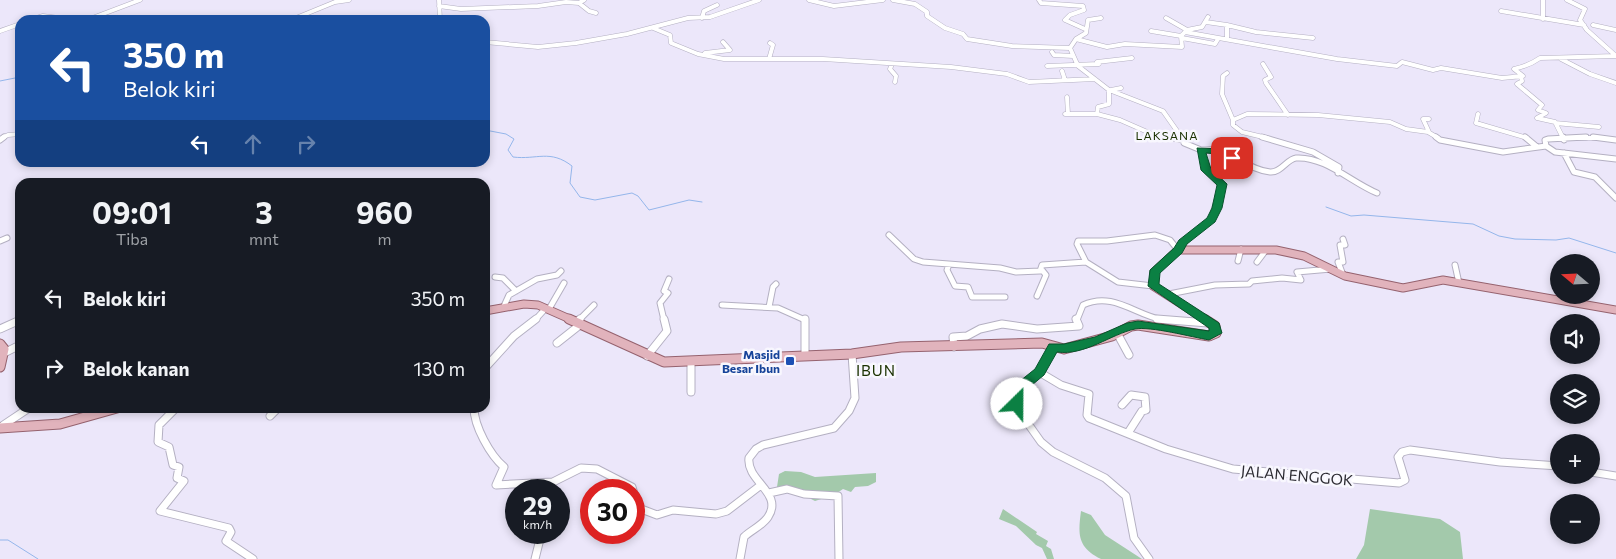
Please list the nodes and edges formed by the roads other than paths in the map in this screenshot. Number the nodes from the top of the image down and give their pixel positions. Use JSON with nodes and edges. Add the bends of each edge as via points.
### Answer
{"nodes":[{"id":1,"x":140,"y":0,"type":"edge"},
{"id":2,"x":348,"y":0,"type":"edge"},
{"id":3,"x":439,"y":0,"type":"edge"},
{"id":4,"x":584,"y":0,"type":"edge"},
{"id":5,"x":759,"y":0,"type":"edge"},
{"id":6,"x":809,"y":0,"type":"edge"},
{"id":7,"x":882,"y":0,"type":"edge"},
{"id":8,"x":893,"y":0,"type":"edge"},
{"id":9,"x":1039,"y":0,"type":"edge"},
{"id":10,"x":1543,"y":0,"type":"edge"},
{"id":11,"x":1567,"y":0,"type":"edge"},
{"id":12,"x":908,"y":1,"type":"edge"},
{"id":13,"x":579,"y":3,"type":"junction"},
{"id":14,"x":717,"y":5,"type":"dead end"},
{"id":15,"x":334,"y":6,"type":"dead end"},
{"id":16,"x":439,"y":6,"type":"junction"},
{"id":17,"x":1501,"y":12,"type":"dead end"},
{"id":18,"x":596,"y":13,"type":"dead end"},
{"id":19,"x":100,"y":15,"type":"edge"},
{"id":20,"x":303,"y":15,"type":"edge"},
{"id":21,"x":440,"y":15,"type":"edge"},
{"id":22,"x":1208,"y":17,"type":"dead end"},
{"id":23,"x":702,"y":18,"type":"junction"},
{"id":24,"x":1101,"y":18,"type":"dead end"},
{"id":25,"x":1166,"y":18,"type":"dead end"},
{"id":26,"x":1543,"y":19,"type":"junction"},
{"id":27,"x":1597,"y":21,"type":"dead end"},
{"id":28,"x":1206,"y":22,"type":"junction"},
{"id":29,"x":1227,"y":25,"type":"junction"},
{"id":30,"x":1584,"y":25,"type":"junction"},
{"id":31,"x":1592,"y":25,"type":"junction"},
{"id":32,"x":15,"y":26,"type":"edge"},
{"id":33,"x":653,"y":28,"type":"junction"},
{"id":34,"x":1085,"y":29,"type":"junction"},
{"id":35,"x":1616,"y":30,"type":"edge"},
{"id":36,"x":0,"y":31,"type":"edge"},
{"id":37,"x":1151,"y":31,"type":"dead end"},
{"id":38,"x":1186,"y":31,"type":"junction"},
{"id":39,"x":1182,"y":37,"type":"junction"},
{"id":40,"x":1227,"y":38,"type":"junction"},
{"id":41,"x":1313,"y":38,"type":"dead end"},
{"id":42,"x":1076,"y":39,"type":"junction"},
{"id":43,"x":1218,"y":40,"type":"junction"},
{"id":44,"x":490,"y":42,"type":"edge"},
{"id":45,"x":723,"y":42,"type":"dead end"},
{"id":46,"x":770,"y":43,"type":"dead end"},
{"id":47,"x":1070,"y":48,"type":"junction"},
{"id":48,"x":1052,"y":52,"type":"dead end"},
{"id":49,"x":698,"y":54,"type":"junction"},
{"id":50,"x":1073,"y":56,"type":"junction"},
{"id":51,"x":1554,"y":57,"type":"junction"},
{"id":52,"x":1132,"y":58,"type":"dead end"},
{"id":53,"x":769,"y":59,"type":"junction"},
{"id":54,"x":892,"y":64,"type":"junction"},
{"id":55,"x":1263,"y":64,"type":"dead end"},
{"id":56,"x":1077,"y":65,"type":"junction"},
{"id":57,"x":1048,"y":66,"type":"dead end"},
{"id":58,"x":1062,"y":71,"type":"dead end"},
{"id":59,"x":1227,"y":74,"type":"dead end"},
{"id":60,"x":1521,"y":77,"type":"junction"},
{"id":61,"x":1094,"y":79,"type":"junction"},
{"id":62,"x":1065,"y":80,"type":"junction"},
{"id":63,"x":895,"y":82,"type":"dead end"},
{"id":64,"x":1616,"y":83,"type":"edge"},
{"id":65,"x":1121,"y":88,"type":"dead end"},
{"id":66,"x":1110,"y":90,"type":"junction"},
{"id":67,"x":1067,"y":97,"type":"dead end"},
{"id":68,"x":1097,"y":114,"type":"junction"},
{"id":69,"x":1478,"y":114,"type":"dead end"},
{"id":70,"x":1288,"y":115,"type":"junction"},
{"id":71,"x":1429,"y":119,"type":"dead end"},
{"id":72,"x":1233,"y":120,"type":"junction"},
{"id":73,"x":1555,"y":123,"type":"junction"},
{"id":74,"x":1598,"y":127,"type":"dead end"},
{"id":75,"x":1429,"y":132,"type":"junction"},
{"id":76,"x":15,"y":134,"type":"edge"},
{"id":77,"x":0,"y":140,"type":"edge"},
{"id":78,"x":1183,"y":140,"type":"junction"},
{"id":79,"x":1564,"y":140,"type":"junction"},
{"id":80,"x":1616,"y":140,"type":"edge"},
{"id":81,"x":1546,"y":146,"type":"junction"},
{"id":82,"x":1537,"y":147,"type":"junction"},
{"id":83,"x":1201,"y":150,"type":"junction"},
{"id":84,"x":1564,"y":153,"type":"junction"},
{"id":85,"x":1616,"y":159,"type":"edge"},
{"id":86,"x":1338,"y":173,"type":"junction"},
{"id":87,"x":1377,"y":193,"type":"dead end"},
{"id":88,"x":1616,"y":198,"type":"edge"},
{"id":89,"x":889,"y":235,"type":"dead end"},
{"id":90,"x":6,"y":238,"type":"dead end"},
{"id":91,"x":1343,"y":239,"type":"dead end"},
{"id":92,"x":0,"y":242,"type":"edge"},
{"id":93,"x":1241,"y":249,"type":"junction"},
{"id":94,"x":1178,"y":250,"type":"junction"},
{"id":95,"x":1266,"y":250,"type":"junction"},
{"id":96,"x":1238,"y":261,"type":"dead end"},
{"id":97,"x":1086,"y":262,"type":"junction"},
{"id":98,"x":1258,"y":262,"type":"dead end"},
{"id":99,"x":949,"y":264,"type":"junction"},
{"id":100,"x":1455,"y":265,"type":"dead end"},
{"id":101,"x":1331,"y":269,"type":"junction"},
{"id":102,"x":1042,"y":270,"type":"junction"},
{"id":103,"x":561,"y":271,"type":"dead end"},
{"id":104,"x":1343,"y":275,"type":"junction"},
{"id":105,"x":495,"y":277,"type":"dead end"},
{"id":106,"x":669,"y":279,"type":"dead end"},
{"id":107,"x":564,"y":283,"type":"dead end"},
{"id":108,"x":1459,"y":283,"type":"junction"},
{"id":109,"x":776,"y":284,"type":"dead end"},
{"id":110,"x":1154,"y":286,"type":"junction"},
{"id":111,"x":516,"y":291,"type":"junction"},
{"id":112,"x":1169,"y":294,"type":"junction"},
{"id":113,"x":1037,"y":296,"type":"dead end"},
{"id":114,"x":1006,"y":297,"type":"dead end"},
{"id":115,"x":594,"y":305,"type":"dead end"},
{"id":116,"x":722,"y":305,"type":"dead end"},
{"id":117,"x":504,"y":306,"type":"junction"},
{"id":118,"x":769,"y":307,"type":"junction"},
{"id":119,"x":548,"y":309,"type":"junction"},
{"id":120,"x":490,"y":310,"type":"edge"},
{"id":121,"x":1616,"y":310,"type":"edge"},
{"id":122,"x":15,"y":322,"type":"edge"},
{"id":123,"x":579,"y":323,"type":"junction"},
{"id":124,"x":1210,"y":323,"type":"junction"},
{"id":125,"x":0,"y":329,"type":"edge"},
{"id":126,"x":1117,"y":334,"type":"junction"},
{"id":127,"x":557,"y":343,"type":"dead end"},
{"id":128,"x":0,"y":344,"type":"edge"},
{"id":129,"x":954,"y":347,"type":"junction"},
{"id":130,"x":1054,"y":347,"type":"junction"},
{"id":131,"x":15,"y":348,"type":"edge"},
{"id":132,"x":4,"y":353,"type":"junction"},
{"id":133,"x":852,"y":354,"type":"junction"},
{"id":134,"x":1129,"y":355,"type":"dead end"},
{"id":135,"x":647,"y":356,"type":"junction"},
{"id":136,"x":805,"y":356,"type":"junction"},
{"id":137,"x":490,"y":362,"type":"edge"},
{"id":138,"x":691,"y":362,"type":"junction"},
{"id":139,"x":0,"y":368,"type":"edge"},
{"id":140,"x":1039,"y":372,"type":"junction"},
{"id":141,"x":691,"y":392,"type":"dead end"},
{"id":142,"x":1122,"y":405,"type":"dead end"},
{"id":143,"x":21,"y":413,"type":"edge"},
{"id":144,"x":101,"y":413,"type":"edge"},
{"id":145,"x":171,"y":413,"type":"edge"},
{"id":146,"x":273,"y":413,"type":"edge"},
{"id":147,"x":474,"y":413,"type":"edge"},
{"id":148,"x":270,"y":416,"type":"dead end"},
{"id":149,"x":0,"y":428,"type":"edge"},
{"id":150,"x":1128,"y":433,"type":"junction"},
{"id":151,"x":1550,"y":465,"type":"edge"},
{"id":152,"x":1600,"y":473,"type":"edge"},
{"id":153,"x":1616,"y":476,"type":"edge"},
{"id":154,"x":761,"y":485,"type":"junction"},
{"id":155,"x":769,"y":493,"type":"junction"},
{"id":156,"x":539,"y":544,"type":"edge"},
{"id":157,"x":253,"y":559,"type":"edge"},
{"id":158,"x":535,"y":559,"type":"edge"},
{"id":159,"x":740,"y":559,"type":"edge"},
{"id":160,"x":839,"y":559,"type":"edge"},
{"id":161,"x":1149,"y":559,"type":"edge"}],
"edges":[{"from":1,"to":19,"type":"street"},
{"from":2,"to":15,"type":"street"},
{"from":2,"to":20,"type":"street"},
{"from":3,"to":16,"type":"street"},
{"from":4,"to":13,"type":"street"},
{"from":5,"to":23,"type":"street"},
{"from":6,"to":7,"type":"street","via":[[835,6]]},
{"from":8,"to":12,"type":"street"},
{"from":9,"to":34,"type":"street","via":[[1040,3],[1084,8],[1064,20]]},
{"from":10,"to":26,"type":"street"},
{"from":11,"to":30,"type":"street","via":[[1585,9],[1580,19]]},
{"from":12,"to":47,"type":"street","via":[[922,7],[926,15],[945,28],[963,34],[967,39],[1012,46]]},
{"from":13,"to":16,"type":"street","via":[[461,9]]},
{"from":13,"to":18,"type":"street"},
{"from":14,"to":23,"type":"street","via":[[704,11]]},
{"from":16,"to":21,"type":"street"},
{"from":17,"to":26,"type":"street"},
{"from":22,"to":28,"type":"street"},
{"from":23,"to":33,"type":"street","via":[[688,18]]},
{"from":24,"to":34,"type":"street","via":[[1088,20]]},
{"from":25,"to":38,"type":"street"},
{"from":26,"to":30,"type":"street"},
{"from":27,"to":31,"type":"street"},
{"from":28,"to":29,"type":"street"},
{"from":28,"to":38,"type":"street","via":[[1202,27]]},
{"from":29,"to":40,"type":"street"},
{"from":29,"to":41,"type":"street","via":[[1256,32]]},
{"from":30,"to":31,"type":"street"},
{"from":30,"to":51,"type":"street","via":[[1616,56]]},
{"from":31,"to":35,"type":"street"},
{"from":32,"to":36,"type":"street"},
{"from":33,"to":44,"type":"street","via":[[555,46]]},
{"from":33,"to":49,"type":"street","via":[[670,35],[670,41],[677,47]]},
{"from":34,"to":42,"type":"street","via":[[1086,33]]},
{"from":37,"to":39,"type":"street"},
{"from":38,"to":39,"type":"street"},
{"from":38,"to":43,"type":"street"},
{"from":39,"to":42,"type":"street","via":[[1182,48],[1125,44],[1110,47]]},
{"from":39,"to":43,"type":"street","via":[[1214,44]]},
{"from":40,"to":43,"type":"street"},
{"from":40,"to":60,"type":"street","via":[[1337,59],[1399,66],[1402,62],[1433,70],[1441,68],[1492,77]]},
{"from":42,"to":47,"type":"street"},
{"from":45,"to":49,"type":"street","via":[[730,50]]},
{"from":46,"to":53,"type":"street","via":[[773,45]]},
{"from":47,"to":50,"type":"street"},
{"from":48,"to":50,"type":"street","via":[[1054,55]]},
{"from":49,"to":53,"type":"street","via":[[724,59]]},
{"from":50,"to":56,"type":"street"},
{"from":51,"to":60,"type":"street","via":[[1540,58],[1514,68]]},
{"from":51,"to":64,"type":"street"},
{"from":52,"to":56,"type":"street"},
{"from":53,"to":54,"type":"street"},
{"from":54,"to":62,"type":"street","via":[[983,70],[1028,82]]},
{"from":54,"to":63,"type":"street","via":[[890,69],[896,76]]},
{"from":55,"to":70,"type":"street","via":[[1271,77],[1265,80],[1266,83]]},
{"from":56,"to":57,"type":"street"},
{"from":56,"to":61,"type":"street"},
{"from":58,"to":62,"type":"street"},
{"from":59,"to":72,"type":"street","via":[[1223,76],[1220,91]]},
{"from":60,"to":73,"type":"street","via":[[1522,81],[1517,84],[1534,96],[1542,105],[1538,110],[1546,113],[1537,118]]},
{"from":61,"to":62,"type":"street"},
{"from":61,"to":66,"type":"street"},
{"from":65,"to":66,"type":"street"},
{"from":66,"to":68,"type":"street","via":[[1108,104],[1098,107]]},
{"from":66,"to":78,"type":"street","via":[[1162,110]]},
{"from":67,"to":68,"type":"street","via":[[1067,114]]},
{"from":68,"to":78,"type":"street","via":[[1150,133]]},
{"from":69,"to":82,"type":"street","via":[[1476,123],[1525,137]]},
{"from":70,"to":72,"type":"street","via":[[1247,114]]},
{"from":70,"to":75,"type":"street","via":[[1385,121],[1406,129]]},
{"from":71,"to":75,"type":"street","via":[[1423,119]]},
{"from":72,"to":86,"type":"street","via":[[1233,125],[1242,132],[1296,147],[1333,162],[1339,167]]},
{"from":73,"to":74,"type":"street"},
{"from":73,"to":79,"type":"street"},
{"from":75,"to":82,"type":"street","via":[[1440,140],[1503,152]]},
{"from":76,"to":77,"type":"street"},
{"from":78,"to":83,"type":"street","via":[[1186,145]]},
{"from":79,"to":80,"type":"street","via":[[1582,137]]},
{"from":79,"to":81,"type":"street","via":[[1546,139]]},
{"from":81,"to":82,"type":"street"},
{"from":81,"to":84,"type":"street"},
{"from":83,"to":86,"type":"street","via":[[1220,151],[1239,162],[1270,172],[1298,158],[1317,162]]},
{"from":83,"to":94,"type":"street","via":[[1206,170],[1222,184],[1220,196],[1211,220],[1183,242]]},
{"from":84,"to":85,"type":"street"},
{"from":84,"to":88,"type":"street","via":[[1574,172],[1595,177]]},
{"from":86,"to":87,"type":"street"},
{"from":89,"to":99,"type":"street","via":[[914,259]]},
{"from":90,"to":92,"type":"street"},
{"from":91,"to":104,"type":"street","via":[[1345,245],[1340,244],[1339,252],[1343,262],[1338,262]]},
{"from":93,"to":94,"type":"main road"},
{"from":93,"to":95,"type":"main road"},
{"from":93,"to":96,"type":"street"},
{"from":94,"to":97,"type":"street","via":[[1170,240],[1155,234],[1107,241],[1078,241]]},
{"from":94,"to":110,"type":"main road","via":[[1154,272]]},
{"from":95,"to":98,"type":"street"},
{"from":95,"to":101,"type":"main road","via":[[1304,256]]},
{"from":97,"to":102,"type":"street","via":[[1048,263],[1042,265]]},
{"from":97,"to":110,"type":"street","via":[[1118,282]]},
{"from":99,"to":102,"type":"street","via":[[1016,272]]},
{"from":99,"to":114,"type":"street","via":[[947,270],[955,286],[968,287],[972,297]]},
{"from":100,"to":108,"type":"street"},
{"from":101,"to":104,"type":"main road"},
{"from":101,"to":112,"type":"street","via":[[1297,272],[1300,280],[1282,278],[1252,281],[1250,284],[1219,284]]},
{"from":102,"to":113,"type":"street","via":[[1046,274]]},
{"from":103,"to":111,"type":"street","via":[[557,275],[542,276]]},
{"from":104,"to":108,"type":"main road","via":[[1403,288],[1438,280]]},
{"from":105,"to":111,"type":"street","via":[[503,278]]},
{"from":106,"to":135,"type":"street","via":[[664,290],[668,293],[660,303],[667,332]]},
{"from":107,"to":119,"type":"street"},
{"from":108,"to":121,"type":"main road"},
{"from":109,"to":118,"type":"street"},
{"from":110,"to":112,"type":"main road"},
{"from":111,"to":117,"type":"street","via":[[507,297]]},
{"from":112,"to":124,"type":"main road"},
{"from":115,"to":123,"type":"street"},
{"from":116,"to":118,"type":"street"},
{"from":117,"to":119,"type":"main road","via":[[529,303]]},
{"from":117,"to":120,"type":"main road"},
{"from":118,"to":136,"type":"street","via":[[804,318]]},
{"from":119,"to":123,"type":"main road"},
{"from":119,"to":137,"type":"street","via":[[514,336]]},
{"from":122,"to":125,"type":"street"},
{"from":123,"to":127,"type":"street"},
{"from":123,"to":135,"type":"main road"},
{"from":124,"to":126,"type":"main road","via":[[1216,331],[1212,336],[1138,325]]},
{"from":124,"to":129,"type":"street","via":[[1157,319],[1130,306],[1096,300],[1083,305],[1076,318],[1080,326],[1037,329],[1000,324],[967,336],[953,337]]},
{"from":126,"to":130,"type":"main road","via":[[1073,347]]},
{"from":126,"to":134,"type":"street"},
{"from":128,"to":132,"type":"main road"},
{"from":129,"to":130,"type":"main road","via":[[1037,343]]},
{"from":129,"to":133,"type":"main road","via":[[901,347]]},
{"from":130,"to":140,"type":"street"},
{"from":131,"to":132,"type":"street"},
{"from":132,"to":139,"type":"main road"},
{"from":133,"to":136,"type":"main road"},
{"from":133,"to":154,"type":"street","via":[[855,398],[849,411],[832,430],[799,435],[754,450],[747,460],[750,472]]},
{"from":135,"to":138,"type":"main road","via":[[664,362]]},
{"from":136,"to":138,"type":"main road"},
{"from":138,"to":141,"type":"street"},
{"from":140,"to":150,"type":"street","name":"JALAN ENGGOK","via":[[1061,385],[1090,394],[1087,416]]},
{"from":140,"to":161,"type":"street","via":[[1020,388],[1019,411],[1023,418],[1053,452],[1098,474],[1125,494],[1136,544]]},
{"from":142,"to":150,"type":"street","via":[[1131,395],[1145,397],[1146,410],[1142,411]]},
{"from":143,"to":149,"type":"street"},
{"from":144,"to":149,"type":"main road","via":[[84,421],[54,427]]},
{"from":145,"to":157,"type":"street","via":[[160,425],[158,442],[169,447],[173,465],[179,467],[177,478],[184,481],[160,511],[230,528],[226,541]]},
{"from":146,"to":148,"type":"street"},
{"from":147,"to":154,"type":"street","via":[[478,434],[504,467],[496,485],[553,482],[579,468],[597,469],[632,488],[637,507],[657,515],[672,508],[713,515],[726,512]]},
{"from":150,"to":151,"type":"street","name":"JALAN ENGGOK","via":[[1218,466],[1263,473],[1399,483],[1405,480],[1398,457],[1410,450]]},
{"from":152,"to":153,"type":"street"},
{"from":154,"to":155,"type":"street"},
{"from":155,"to":159,"type":"street","via":[[770,512],[744,537]]},
{"from":155,"to":160,"type":"street","via":[[787,488],[804,494],[838,496]]},
{"from":156,"to":158,"type":"street"}]}
